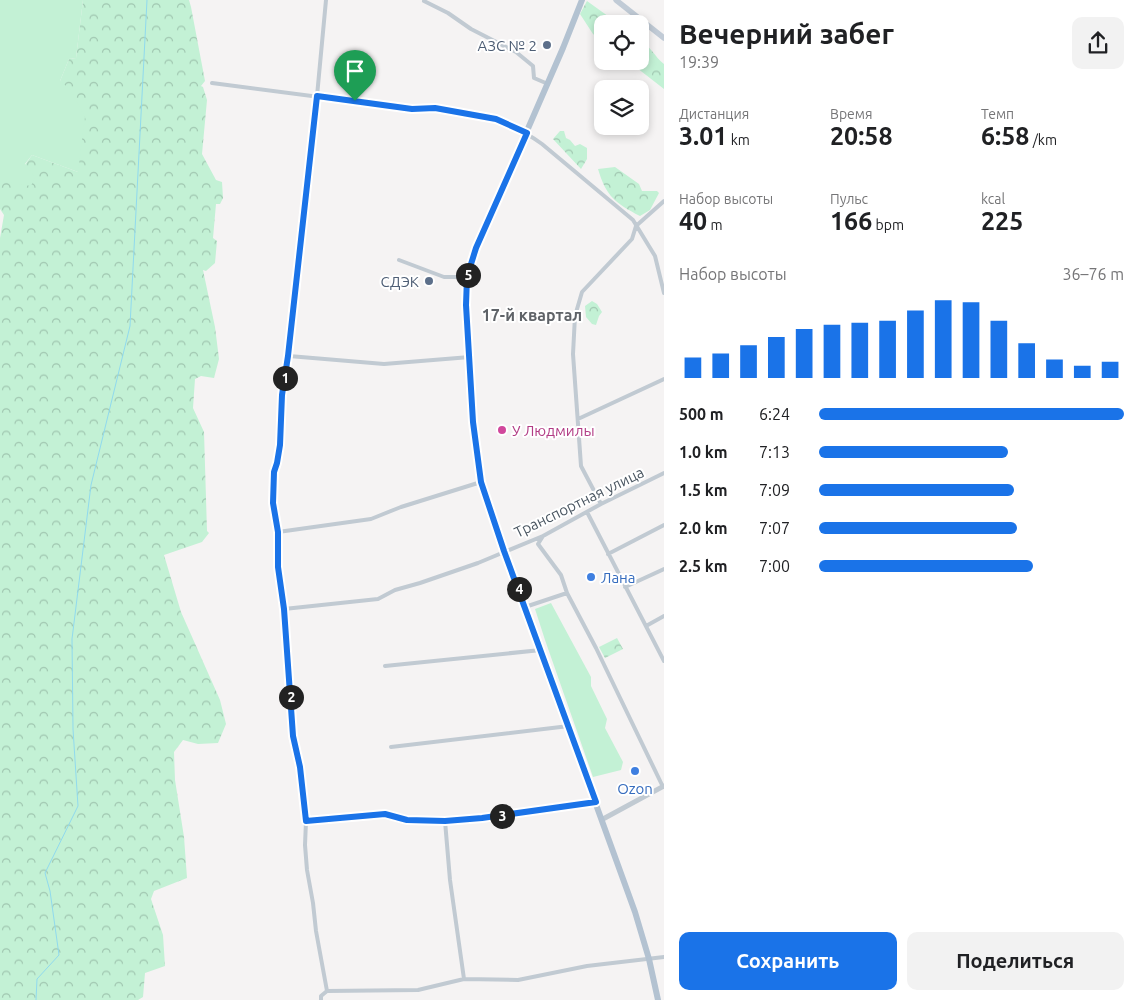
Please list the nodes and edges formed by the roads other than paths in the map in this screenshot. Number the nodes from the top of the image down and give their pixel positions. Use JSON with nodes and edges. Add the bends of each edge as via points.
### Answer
{"nodes":[{"id":1,"x":326,"y":0,"type":"edge"},
{"id":2,"x":582,"y":0,"type":"edge"},
{"id":3,"x":616,"y":0,"type":"edge"},
{"id":4,"x":424,"y":1,"type":"edge"},
{"id":5,"x":664,"y":38,"type":"edge"},
{"id":6,"x":212,"y":83,"type":"dead end"},
{"id":7,"x":548,"y":84,"type":"junction"},
{"id":8,"x":317,"y":96,"type":"junction"},
{"id":9,"x":527,"y":133,"type":"junction"},
{"id":10,"x":664,"y":201,"type":"edge"},
{"id":11,"x":636,"y":226,"type":"junction"},
{"id":12,"x":400,"y":260,"type":"dead end"},
{"id":13,"x":467,"y":277,"type":"junction"},
{"id":14,"x":664,"y":293,"type":"edge"},
{"id":15,"x":288,"y":356,"type":"junction"},
{"id":16,"x":470,"y":357,"type":"junction"},
{"id":17,"x":664,"y":379,"type":"edge"},
{"id":18,"x":578,"y":419,"type":"junction"},
{"id":19,"x":664,"y":472,"type":"edge"},
{"id":20,"x":481,"y":482,"type":"junction"},
{"id":21,"x":601,"y":504,"type":"junction"},
{"id":22,"x":586,"y":512,"type":"junction"},
{"id":23,"x":664,"y":525,"type":"edge"},
{"id":24,"x":278,"y":532,"type":"junction"},
{"id":25,"x":543,"y":536,"type":"junction"},
{"id":26,"x":504,"y":551,"type":"junction"},
{"id":27,"x":608,"y":554,"type":"junction"},
{"id":28,"x":664,"y":569,"type":"edge"},
{"id":29,"x":625,"y":587,"type":"junction"},
{"id":30,"x":567,"y":593,"type":"junction"},
{"id":31,"x":525,"y":607,"type":"junction"},
{"id":32,"x":284,"y":609,"type":"junction"},
{"id":33,"x":664,"y":616,"type":"edge"},
{"id":34,"x":646,"y":626,"type":"junction"},
{"id":35,"x":541,"y":650,"type":"junction"},
{"id":36,"x":664,"y":662,"type":"edge"},
{"id":37,"x":385,"y":666,"type":"dead end"},
{"id":38,"x":569,"y":726,"type":"junction"},
{"id":39,"x":391,"y":747,"type":"dead end"},
{"id":40,"x":663,"y":787,"type":"edge"},
{"id":41,"x":596,"y":802,"type":"junction"},
{"id":42,"x":603,"y":819,"type":"junction"},
{"id":43,"x":306,"y":821,"type":"junction"},
{"id":44,"x":445,"y":821,"type":"junction"},
{"id":45,"x":664,"y":957,"type":"edge"},
{"id":46,"x":649,"y":959,"type":"junction"},
{"id":47,"x":464,"y":980,"type":"junction"},
{"id":48,"x":328,"y":990,"type":"junction"},
{"id":49,"x":321,"y":1000,"type":"edge"},
{"id":50,"x":658,"y":1000,"type":"edge"}],
"edges":[{"from":1,"to":8,"type":"street"},
{"from":2,"to":7,"type":"main road"},
{"from":3,"to":5,"type":"main road"},
{"from":4,"to":7,"type":"street","via":[[516,52],[534,66],[534,78]]},
{"from":6,"to":8,"type":"street"},
{"from":7,"to":9,"type":"main road"},
{"from":8,"to":9,"type":"street","via":[[412,109],[435,108],[487,117]]},
{"from":8,"to":15,"type":"street"},
{"from":9,"to":11,"type":"street","via":[[633,220]]},
{"from":9,"to":13,"type":"main road","via":[[476,248]]},
{"from":10,"to":11,"type":"street"},
{"from":11,"to":14,"type":"street","via":[[655,256]]},
{"from":11,"to":18,"type":"street","via":[[632,239],[582,292],[577,308],[573,354]]},
{"from":12,"to":13,"type":"street","via":[[444,277]]},
{"from":13,"to":16,"type":"main road"},
{"from":15,"to":16,"type":"street","via":[[384,364]]},
{"from":15,"to":24,"type":"street","via":[[280,445],[274,472],[273,503]]},
{"from":16,"to":20,"type":"main road","via":[[473,422]]},
{"from":17,"to":18,"type":"street"},
{"from":18,"to":21,"type":"street","via":[[581,466]]},
{"from":19,"to":21,"type":"street","name":"Транспортная улица"},
{"from":20,"to":24,"type":"street","via":[[371,519]]},
{"from":20,"to":26,"type":"main road"},
{"from":21,"to":22,"type":"street","name":"Транспортная улица"},
{"from":22,"to":25,"type":"street","name":"Транспортная улица"},
{"from":22,"to":27,"type":"street"},
{"from":23,"to":27,"type":"street"},
{"from":24,"to":32,"type":"street","via":[[278,567]]},
{"from":25,"to":26,"type":"street","name":"Транспортная улица"},
{"from":25,"to":30,"type":"street","via":[[538,544],[561,575]]},
{"from":26,"to":31,"type":"main road"},
{"from":26,"to":32,"type":"street","name":"Транспортная улица","via":[[420,584],[394,590],[378,599]]},
{"from":27,"to":29,"type":"street"},
{"from":28,"to":29,"type":"street"},
{"from":29,"to":34,"type":"street"},
{"from":30,"to":31,"type":"street"},
{"from":30,"to":40,"type":"street"},
{"from":31,"to":35,"type":"main road"},
{"from":32,"to":43,"type":"street","via":[[293,736]]},
{"from":33,"to":34,"type":"street"},
{"from":34,"to":36,"type":"street"},
{"from":35,"to":37,"type":"street"},
{"from":35,"to":38,"type":"main road"},
{"from":38,"to":39,"type":"street"},
{"from":38,"to":41,"type":"main road"},
{"from":40,"to":42,"type":"street"},
{"from":41,"to":42,"type":"main road"},
{"from":41,"to":44,"type":"street"},
{"from":42,"to":46,"type":"main road"},
{"from":43,"to":44,"type":"street","via":[[385,814],[407,820]]},
{"from":43,"to":48,"type":"street","via":[[307,870]]},
{"from":44,"to":47,"type":"street"},
{"from":45,"to":46,"type":"street"},
{"from":46,"to":47,"type":"street","via":[[588,966],[518,980]]},
{"from":46,"to":50,"type":"main road"},
{"from":47,"to":48,"type":"street","via":[[418,990]]},
{"from":48,"to":49,"type":"street"}]}
